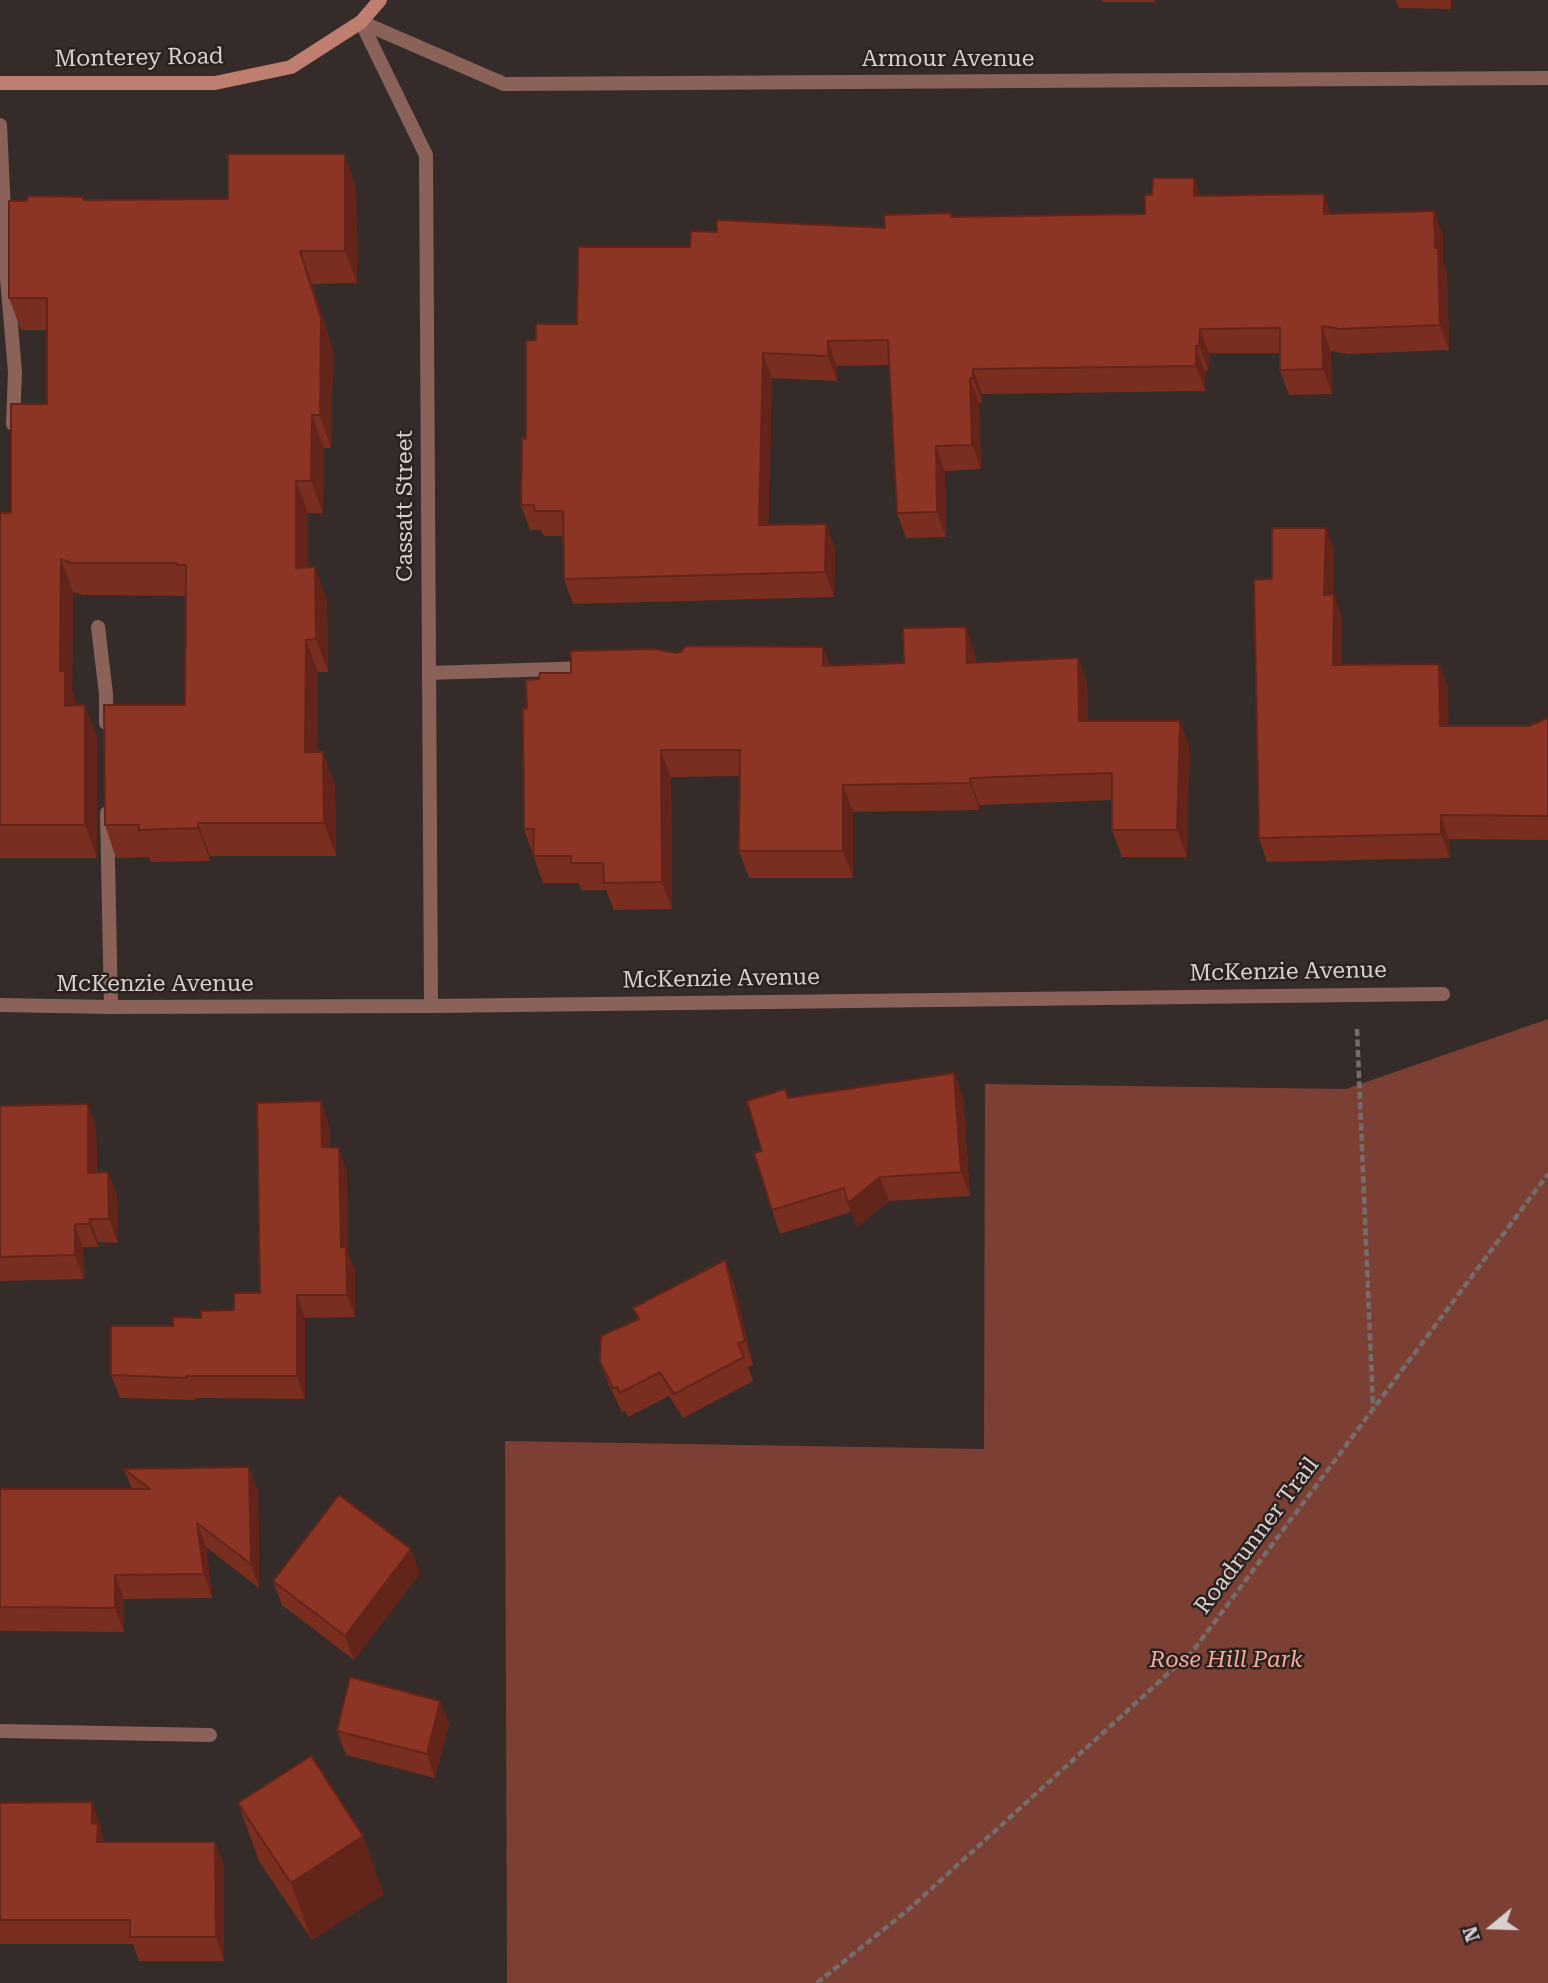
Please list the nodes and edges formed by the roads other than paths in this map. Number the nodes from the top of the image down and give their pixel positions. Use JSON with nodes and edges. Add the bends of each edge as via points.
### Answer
{"nodes":[{"id":1,"x":380,"y":0,"type":"edge"},
{"id":2,"x":361,"y":22,"type":"junction"},
{"id":3,"x":1548,"y":78,"type":"edge"},
{"id":4,"x":0,"y":83,"type":"edge"},
{"id":5,"x":0,"y":125,"type":"edge"},
{"id":6,"x":13,"y":439,"type":"edge"},
{"id":7,"x":98,"y":627,"type":"dead end"},
{"id":8,"x":599,"y":667,"type":"edge"},
{"id":9,"x":429,"y":673,"type":"junction"},
{"id":10,"x":106,"y":734,"type":"edge"},
{"id":11,"x":107,"y":800,"type":"edge"},
{"id":12,"x":1443,"y":994,"type":"dead end"},
{"id":13,"x":0,"y":1005,"type":"edge"},
{"id":14,"x":431,"y":1006,"type":"junction"},
{"id":15,"x":111,"y":1007,"type":"junction"},
{"id":16,"x":0,"y":1731,"type":"edge"},
{"id":17,"x":210,"y":1735,"type":"dead end"}],
"edges":[{"from":1,"to":2,"type":"street","name":"Monterey Road"},
{"from":2,"to":3,"type":"street","name":"Armour Avenue","via":[[504,84]]},
{"from":2,"to":4,"type":"street","name":"Monterey Road","via":[[291,67],[215,83]]},
{"from":2,"to":9,"type":"street","name":"Cassatt Street","via":[[426,155]]},
{"from":5,"to":6,"type":"street","via":[[15,372]]},
{"from":7,"to":10,"type":"street"},
{"from":8,"to":9,"type":"street"},
{"from":9,"to":14,"type":"street","name":"Cassatt Street"},
{"from":11,"to":15,"type":"street"},
{"from":12,"to":14,"type":"street","name":"McKenzie Avenue"},
{"from":13,"to":15,"type":"street","name":"McKenzie Avenue"},
{"from":14,"to":15,"type":"street","name":"McKenzie Avenue"},
{"from":16,"to":17,"type":"street"}]}
